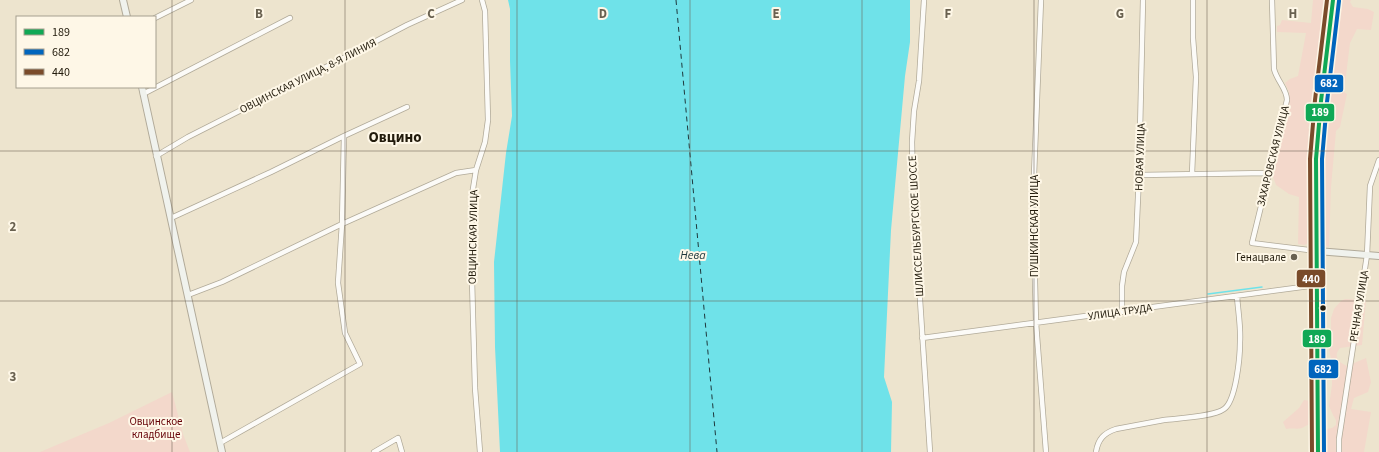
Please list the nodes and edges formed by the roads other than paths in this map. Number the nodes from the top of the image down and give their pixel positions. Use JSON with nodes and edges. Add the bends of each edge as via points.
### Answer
{"nodes":[{"id":1,"x":123,"y":0,"type":"edge"},
{"id":2,"x":191,"y":0,"type":"edge"},
{"id":3,"x":462,"y":0,"type":"edge"},
{"id":4,"x":482,"y":0,"type":"edge"},
{"id":5,"x":924,"y":0,"type":"edge"},
{"id":6,"x":1041,"y":0,"type":"edge"},
{"id":7,"x":1143,"y":0,"type":"edge"},
{"id":8,"x":1193,"y":0,"type":"edge"},
{"id":9,"x":1272,"y":0,"type":"edge"},
{"id":10,"x":1333,"y":0,"type":"edge"},
{"id":11,"x":127,"y":16,"type":"edge"},
{"id":12,"x":156,"y":18,"type":"edge"},
{"id":13,"x":290,"y":18,"type":"dead end"},
{"id":14,"x":156,"y":87,"type":"edge"},
{"id":15,"x":142,"y":88,"type":"edge"},
{"id":16,"x":155,"y":88,"type":"edge"},
{"id":17,"x":143,"y":94,"type":"junction"},
{"id":18,"x":408,"y":107,"type":"dead end"},
{"id":19,"x":344,"y":136,"type":"junction"},
{"id":20,"x":156,"y":156,"type":"junction"},
{"id":21,"x":1379,"y":160,"type":"edge"},
{"id":22,"x":476,"y":170,"type":"junction"},
{"id":23,"x":1268,"y":173,"type":"junction"},
{"id":24,"x":1192,"y":174,"type":"junction"},
{"id":25,"x":1140,"y":175,"type":"junction"},
{"id":26,"x":171,"y":218,"type":"junction"},
{"id":27,"x":342,"y":224,"type":"junction"},
{"id":28,"x":1317,"y":251,"type":"junction"},
{"id":29,"x":1367,"y":255,"type":"junction"},
{"id":30,"x":1379,"y":256,"type":"edge"},
{"id":31,"x":1317,"y":285,"type":"junction"},
{"id":32,"x":188,"y":295,"type":"junction"},
{"id":33,"x":1237,"y":296,"type":"junction"},
{"id":34,"x":1122,"y":312,"type":"junction"},
{"id":35,"x":1036,"y":323,"type":"junction"},
{"id":36,"x":922,"y":338,"type":"junction"},
{"id":37,"x":220,"y":444,"type":"junction"},
{"id":38,"x":222,"y":452,"type":"edge"},
{"id":39,"x":374,"y":452,"type":"edge"},
{"id":40,"x":402,"y":452,"type":"edge"},
{"id":41,"x":480,"y":452,"type":"edge"},
{"id":42,"x":930,"y":452,"type":"edge"},
{"id":43,"x":1046,"y":452,"type":"edge"},
{"id":44,"x":1096,"y":452,"type":"edge"},
{"id":45,"x":1318,"y":452,"type":"edge"},
{"id":46,"x":1339,"y":452,"type":"edge"}],
"edges":[{"from":1,"to":11,"type":"main road"},
{"from":2,"to":12,"type":"street"},
{"from":3,"to":20,"type":"street","name":"ОВЦИНСКАЯ УЛИЦА, 8-Я ЛИНИЯ","via":[[407,25],[188,137]]},
{"from":4,"to":22,"type":"street","name":"ОВЦИНСКАЯ УЛИЦА","via":[[485,11],[488,120],[485,142]]},
{"from":5,"to":36,"type":"street","name":"ШЛИССЕЛЬБУРГСКОЕ ШОССЕ","via":[[912,142]]},
{"from":6,"to":35,"type":"street","name":"ПУШКИНСКАЯ УЛИЦА","via":[[1032,200]]},
{"from":7,"to":25,"type":"street","name":"НОВАЯ УЛИЦА"},
{"from":8,"to":24,"type":"street","via":[[1192,38],[1196,77]]},
{"from":9,"to":23,"type":"street","name":"ЗАХАРОВСКАЯ УЛИЦА","via":[[1274,69],[1287,100]]},
{"from":10,"to":28,"type":"main road","via":[[1317,137]]},
{"from":13,"to":14,"type":"street"},
{"from":15,"to":17,"type":"main road"},
{"from":16,"to":17,"type":"street"},
{"from":17,"to":20,"type":"main road"},
{"from":18,"to":19,"type":"street"},
{"from":19,"to":26,"type":"street"},
{"from":19,"to":27,"type":"street"},
{"from":20,"to":26,"type":"main road"},
{"from":21,"to":29,"type":"street","name":"РЕЧНАЯ УЛИЦА","via":[[1370,186]]},
{"from":22,"to":27,"type":"street","via":[[456,173]]},
{"from":22,"to":41,"type":"street","name":"ОВЦИНСКАЯ УЛИЦА","via":[[472,195],[471,244],[475,388]]},
{"from":23,"to":24,"type":"street"},
{"from":23,"to":28,"type":"street","name":"ЗАХАРОВСКАЯ УЛИЦА","via":[[1252,243]]},
{"from":24,"to":25,"type":"street"},
{"from":25,"to":34,"type":"street","name":"НОВАЯ УЛИЦА","via":[[1136,242],[1124,272]]},
{"from":26,"to":32,"type":"main road"},
{"from":27,"to":32,"type":"street","via":[[222,282]]},
{"from":27,"to":37,"type":"street","via":[[338,283],[346,333],[360,364]]},
{"from":28,"to":29,"type":"main road"},
{"from":28,"to":31,"type":"main road"},
{"from":29,"to":30,"type":"main road"},
{"from":29,"to":46,"type":"street","name":"РЕЧНАЯ УЛИЦА"},
{"from":31,"to":33,"type":"street","name":"УЛИЦА ТРУДА"},
{"from":31,"to":45,"type":"main road"},
{"from":32,"to":37,"type":"main road"},
{"from":33,"to":34,"type":"street","name":"УЛИЦА ТРУДА"},
{"from":33,"to":44,"type":"street","via":[[1240,341],[1238,365],[1235,384],[1226,408],[1211,414],[1116,429],[1101,438]]},
{"from":34,"to":35,"type":"street","name":"УЛИЦА ТРУДА"},
{"from":35,"to":36,"type":"street","name":"УЛИЦА ТРУДА"},
{"from":35,"to":43,"type":"street","name":"ПУШКИНСКАЯ УЛИЦА"},
{"from":36,"to":42,"type":"street","name":"ШЛИССЕЛЬБУРГСКОЕ ШОССЕ"},
{"from":37,"to":38,"type":"main road"},
{"from":39,"to":40,"type":"street","via":[[398,438]]}]}
